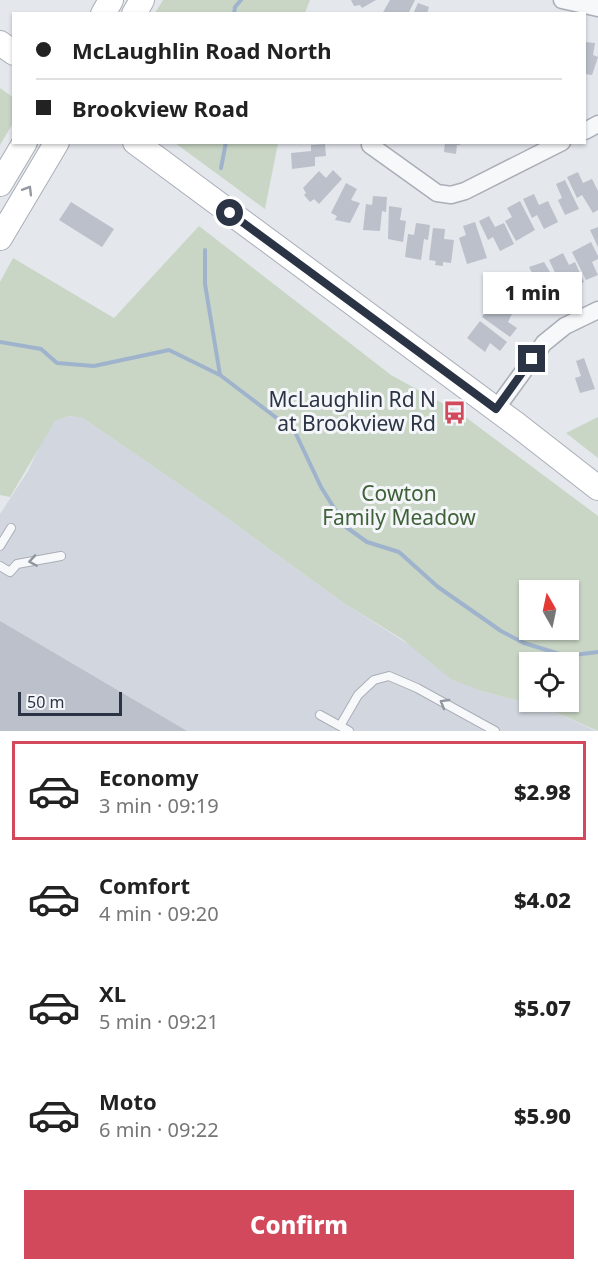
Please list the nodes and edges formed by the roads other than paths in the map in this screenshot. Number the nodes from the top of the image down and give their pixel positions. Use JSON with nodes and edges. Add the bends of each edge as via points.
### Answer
{"nodes":[{"id":1,"x":562,"y":0,"type":"edge"},
{"id":2,"x":598,"y":8,"type":"edge"},
{"id":3,"x":24,"y":144,"type":"edge"},
{"id":4,"x":56,"y":144,"type":"edge"},
{"id":5,"x":138,"y":144,"type":"edge"},
{"id":6,"x":558,"y":144,"type":"edge"},
{"id":7,"x":370,"y":145,"type":"dead end"},
{"id":8,"x":0,"y":184,"type":"edge"},
{"id":9,"x":0,"y":238,"type":"edge"},
{"id":10,"x":598,"y":310,"type":"edge"},
{"id":11,"x":496,"y":409,"type":"junction"},
{"id":12,"x":598,"y":488,"type":"edge"},
{"id":13,"x":11,"y":528,"type":"dead end"},
{"id":14,"x":0,"y":546,"type":"edge"},
{"id":15,"x":61,"y":556,"type":"dead end"},
{"id":16,"x":0,"y":566,"type":"edge"},
{"id":17,"x":320,"y":715,"type":"dead end"},
{"id":18,"x":342,"y":722,"type":"junction"},
{"id":19,"x":349,"y":731,"type":"edge"},
{"id":20,"x":495,"y":731,"type":"edge"}],
"edges":[{"from":1,"to":2,"type":"street"},
{"from":3,"to":8,"type":"main road"},
{"from":9,"to":4,"type":"main road","one_way":true},
{"from":5,"to":11,"type":"main road"},
{"from":6,"to":7,"type":"street","via":[[465,192],[451,195],[437,194]]},
{"from":10,"to":11,"type":"street","via":[[565,326],[544,343]]},
{"from":11,"to":12,"type":"main road"},
{"from":13,"to":14,"type":"lane"},
{"from":15,"to":16,"type":"lane","one_way":true,"via":[[17,564],[10,572]]},
{"from":17,"to":18,"type":"lane"},
{"from":18,"to":19,"type":"lane"},
{"from":20,"to":18,"type":"lane","one_way":true,"via":[[389,676],[374,680],[358,695]]}]}
